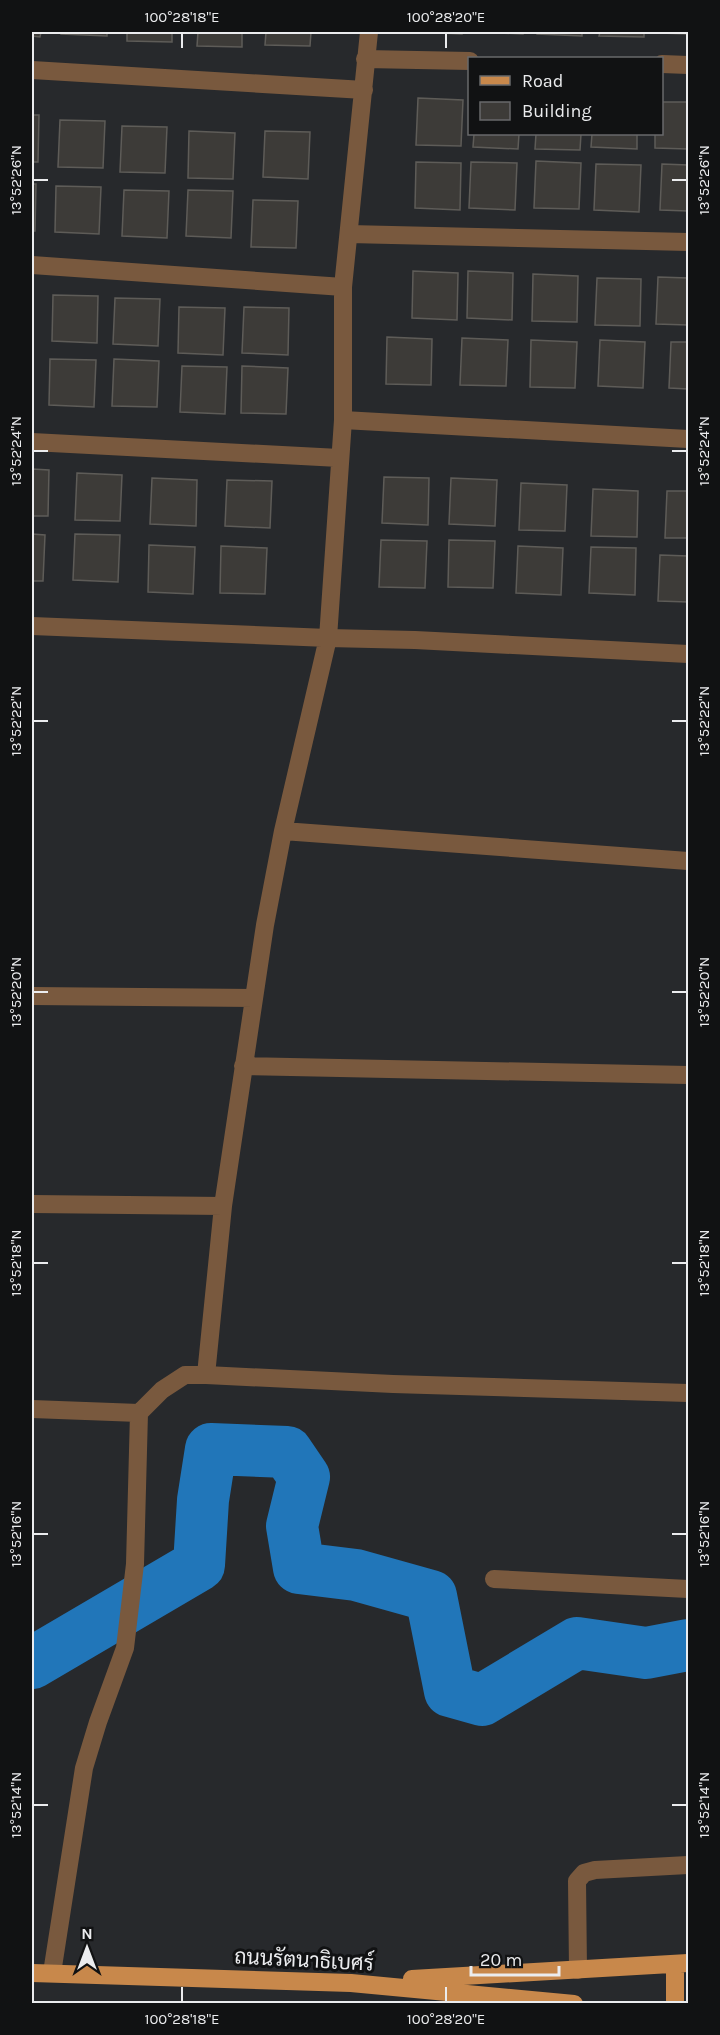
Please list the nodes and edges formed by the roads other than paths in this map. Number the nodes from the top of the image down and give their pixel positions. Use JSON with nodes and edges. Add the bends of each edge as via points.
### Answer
{"nodes":[{"id":1,"x":369,"y":32,"type":"edge"},
{"id":2,"x":365,"y":59,"type":"junction"},
{"id":3,"x":468,"y":61,"type":"edge"},
{"id":4,"x":663,"y":64,"type":"edge"},
{"id":5,"x":688,"y":65,"type":"edge"},
{"id":6,"x":32,"y":70,"type":"edge"},
{"id":7,"x":364,"y":90,"type":"junction"},
{"id":8,"x":349,"y":234,"type":"junction"},
{"id":9,"x":688,"y":242,"type":"edge"},
{"id":10,"x":32,"y":266,"type":"edge"},
{"id":11,"x":343,"y":286,"type":"junction"},
{"id":12,"x":343,"y":420,"type":"junction"},
{"id":13,"x":688,"y":439,"type":"edge"},
{"id":14,"x":32,"y":442,"type":"edge"},
{"id":15,"x":339,"y":458,"type":"junction"},
{"id":16,"x":32,"y":626,"type":"edge"},
{"id":17,"x":328,"y":638,"type":"junction"},
{"id":18,"x":688,"y":654,"type":"edge"},
{"id":19,"x":283,"y":831,"type":"junction"},
{"id":20,"x":688,"y":861,"type":"edge"},
{"id":21,"x":32,"y":996,"type":"edge"},
{"id":22,"x":254,"y":998,"type":"junction"},
{"id":23,"x":243,"y":1066,"type":"junction"},
{"id":24,"x":688,"y":1075,"type":"edge"},
{"id":25,"x":32,"y":1204,"type":"edge"},
{"id":26,"x":223,"y":1206,"type":"junction"},
{"id":27,"x":206,"y":1375,"type":"junction"},
{"id":28,"x":688,"y":1393,"type":"edge"},
{"id":29,"x":32,"y":1409,"type":"edge"},
{"id":30,"x":140,"y":1413,"type":"junction"},
{"id":31,"x":494,"y":1579,"type":"dead end"},
{"id":32,"x":688,"y":1589,"type":"edge"},
{"id":33,"x":688,"y":1865,"type":"edge"},
{"id":34,"x":682,"y":1963,"type":"edge"},
{"id":35,"x":578,"y":1970,"type":"junction"},
{"id":36,"x":32,"y":1973,"type":"edge"},
{"id":37,"x":52,"y":1973,"type":"junction"},
{"id":38,"x":351,"y":1983,"type":"junction"},
{"id":39,"x":574,"y":2004,"type":"edge"},
{"id":40,"x":675,"y":2004,"type":"edge"}],
"edges":[{"from":1,"to":2,"type":"street"},
{"from":2,"to":3,"type":"street"},
{"from":2,"to":7,"type":"street"},
{"from":4,"to":5,"type":"street"},
{"from":6,"to":7,"type":"street"},
{"from":7,"to":8,"type":"street"},
{"from":8,"to":9,"type":"street"},
{"from":8,"to":11,"type":"street"},
{"from":10,"to":11,"type":"street"},
{"from":11,"to":12,"type":"street"},
{"from":12,"to":13,"type":"street"},
{"from":12,"to":15,"type":"street"},
{"from":14,"to":15,"type":"street"},
{"from":15,"to":17,"type":"street"},
{"from":16,"to":17,"type":"street"},
{"from":17,"to":18,"type":"street"},
{"from":17,"to":19,"type":"street"},
{"from":19,"to":20,"type":"street"},
{"from":19,"to":22,"type":"street"},
{"from":21,"to":22,"type":"street"},
{"from":22,"to":23,"type":"street"},
{"from":23,"to":24,"type":"street"},
{"from":23,"to":26,"type":"street"},
{"from":25,"to":26,"type":"street"},
{"from":26,"to":27,"type":"street"},
{"from":27,"to":28,"type":"street"},
{"from":27,"to":30,"type":"street","via":[[185,1375],[162,1390]]},
{"from":29,"to":30,"type":"street"},
{"from":30,"to":37,"type":"street","via":[[135,1564],[125,1648],[84,1768]]},
{"from":31,"to":32,"type":"street"},
{"from":33,"to":35,"type":"street","via":[[584,1873],[577,1881]]},
{"from":34,"to":35,"type":"main road"},
{"from":34,"to":40,"type":"main road"},
{"from":35,"to":38,"type":"main road"},
{"from":36,"to":37,"type":"main road","name":"ถนนรัตนาธิเบศร์"},
{"from":37,"to":38,"type":"main road","name":"ถนนรัตนาธิเบศร์"},
{"from":38,"to":39,"type":"main road","name":"ถนนรัตนาธิเบศร์"}]}
